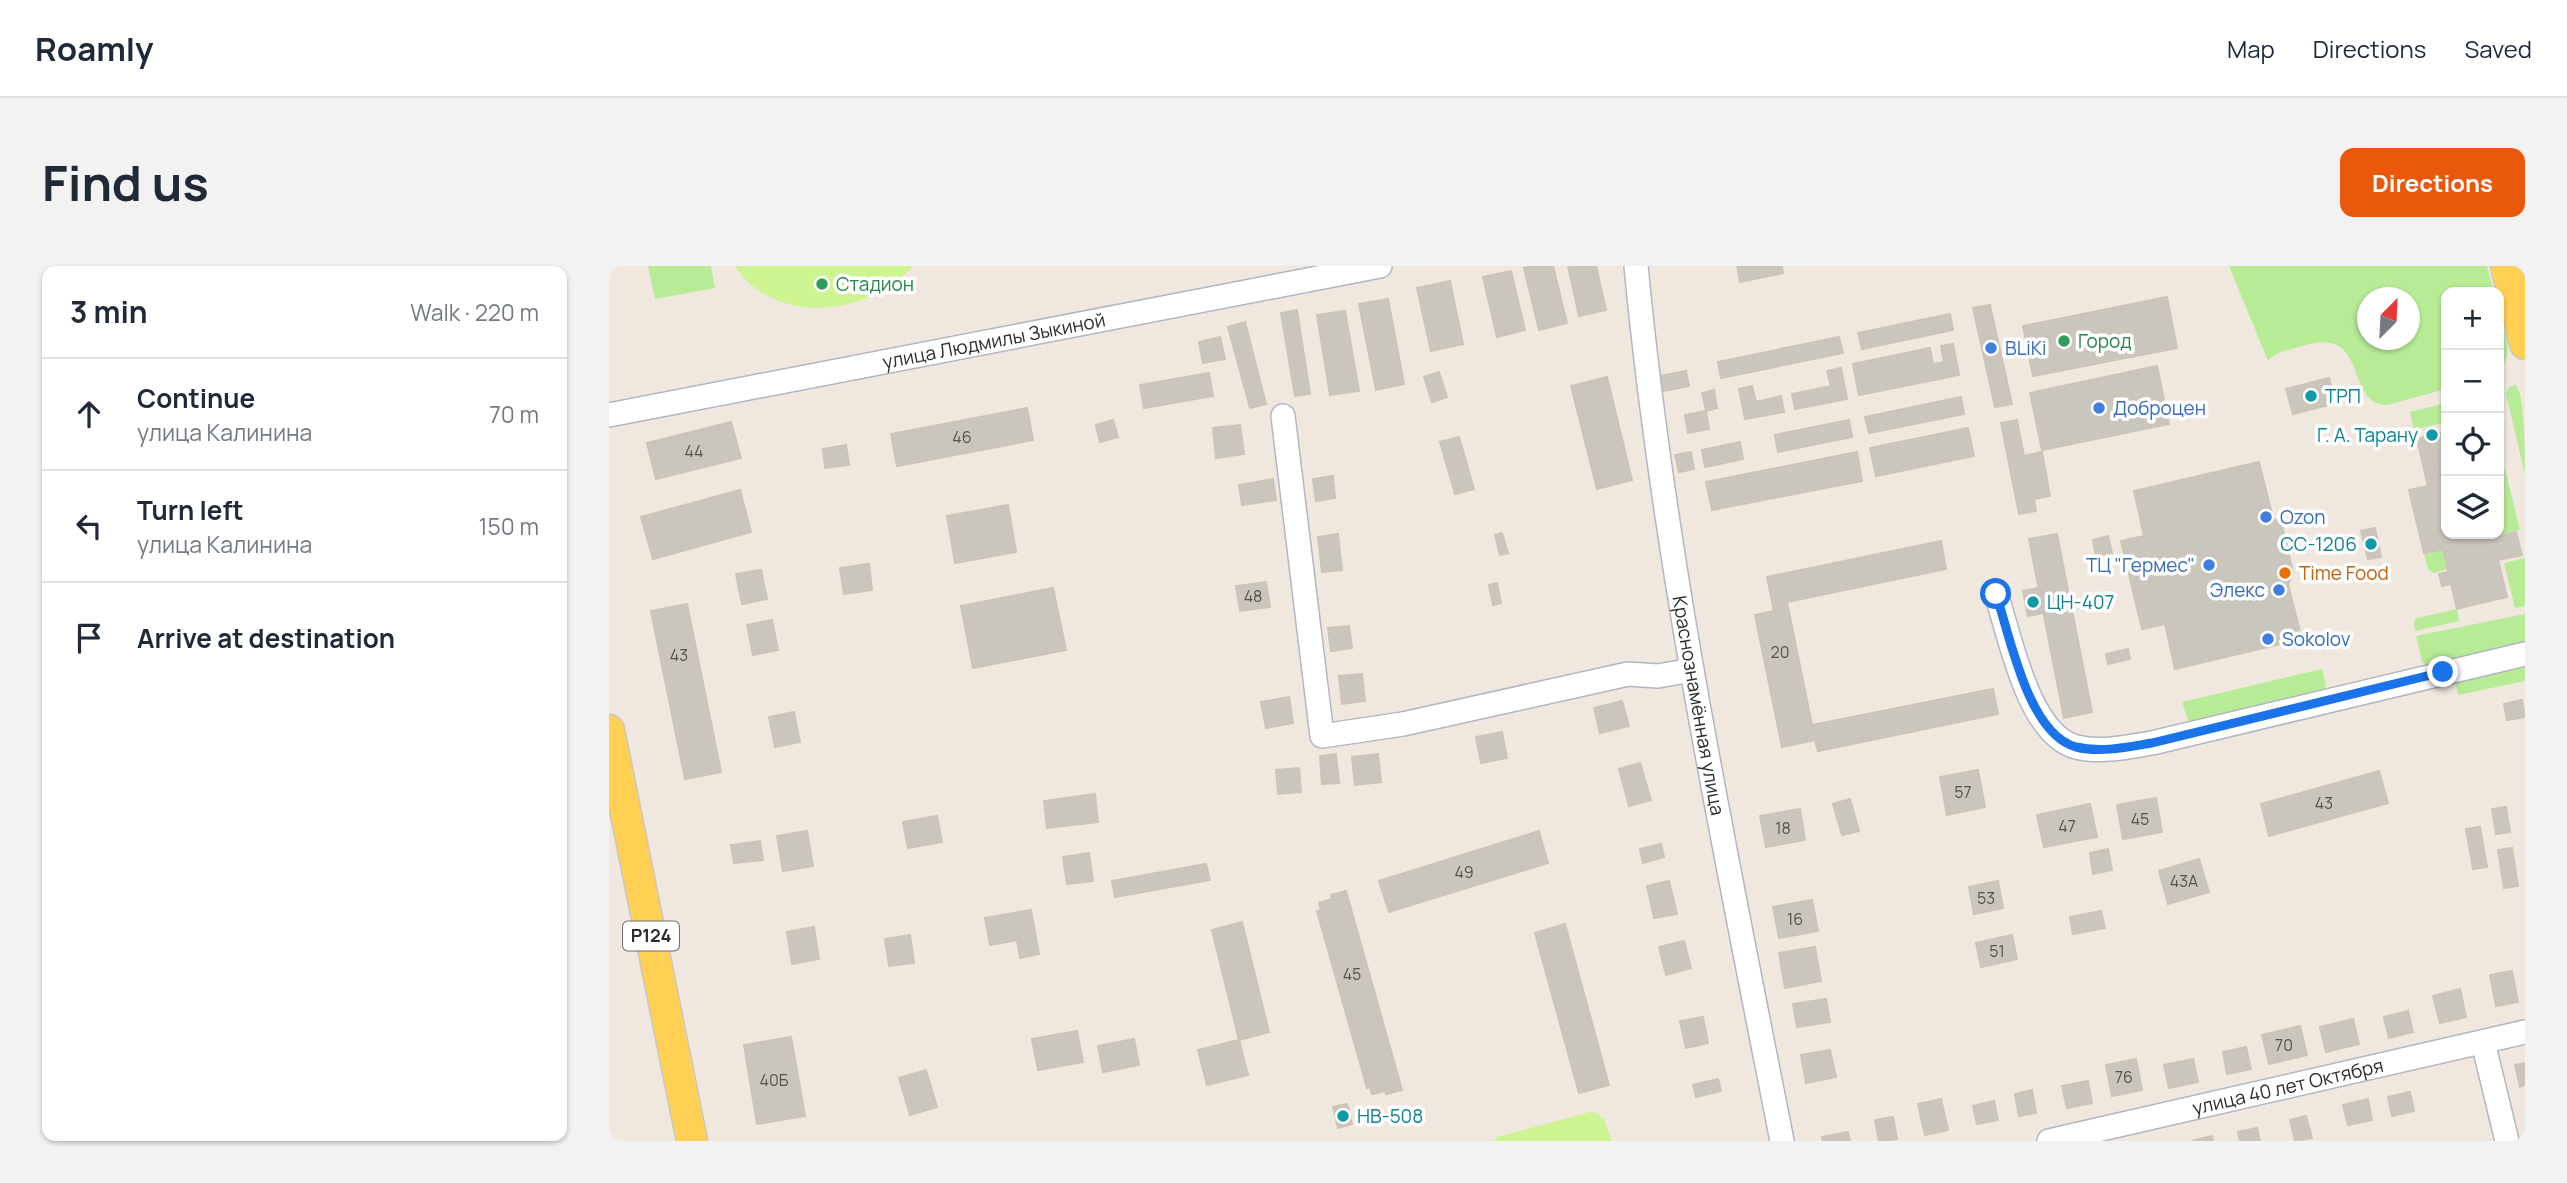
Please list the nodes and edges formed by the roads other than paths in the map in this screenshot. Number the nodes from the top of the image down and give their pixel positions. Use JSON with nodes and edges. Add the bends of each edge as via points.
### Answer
{"nodes":[{"id":1,"x":1380,"y":266,"type":"edge"},
{"id":2,"x":1636,"y":266,"type":"edge"},
{"id":3,"x":2506,"y":266,"type":"edge"},
{"id":4,"x":2525,"y":344,"type":"edge"},
{"id":5,"x":609,"y":415,"type":"edge"},
{"id":6,"x":1283,"y":416,"type":"dead end"},
{"id":7,"x":1996,"y":594,"type":"dead end"},
{"id":8,"x":2525,"y":654,"type":"edge"},
{"id":9,"x":1692,"y":670,"type":"junction"},
{"id":10,"x":609,"y":730,"type":"edge"},
{"id":11,"x":2525,"y":1032,"type":"edge"},
{"id":12,"x":2483,"y":1042,"type":"junction"},
{"id":13,"x":692,"y":1141,"type":"edge"},
{"id":14,"x":1782,"y":1141,"type":"edge"},
{"id":15,"x":2049,"y":1141,"type":"edge"},
{"id":16,"x":2507,"y":1141,"type":"edge"}],
"edges":[{"from":1,"to":5,"type":"street","name":"улица Людмилы Зыкиной"},
{"from":2,"to":9,"type":"street","name":"Краснознамённая улица"},
{"from":3,"to":4,"type":"main road"},
{"from":6,"to":9,"type":"street","via":[[1322,736],[1628,674],[1658,676]]},
{"from":7,"to":8,"type":"street","via":[[2039,715],[2065,742],[2087,748],[2152,743]]},
{"from":9,"to":14,"type":"street","name":"Краснознамённая улица"},
{"from":10,"to":13,"type":"main road","number":"Р124"},
{"from":11,"to":12,"type":"street","name":"улица 40 лет Октября"},
{"from":12,"to":15,"type":"street","name":"улица 40 лет Октября"},
{"from":12,"to":16,"type":"street"}]}
